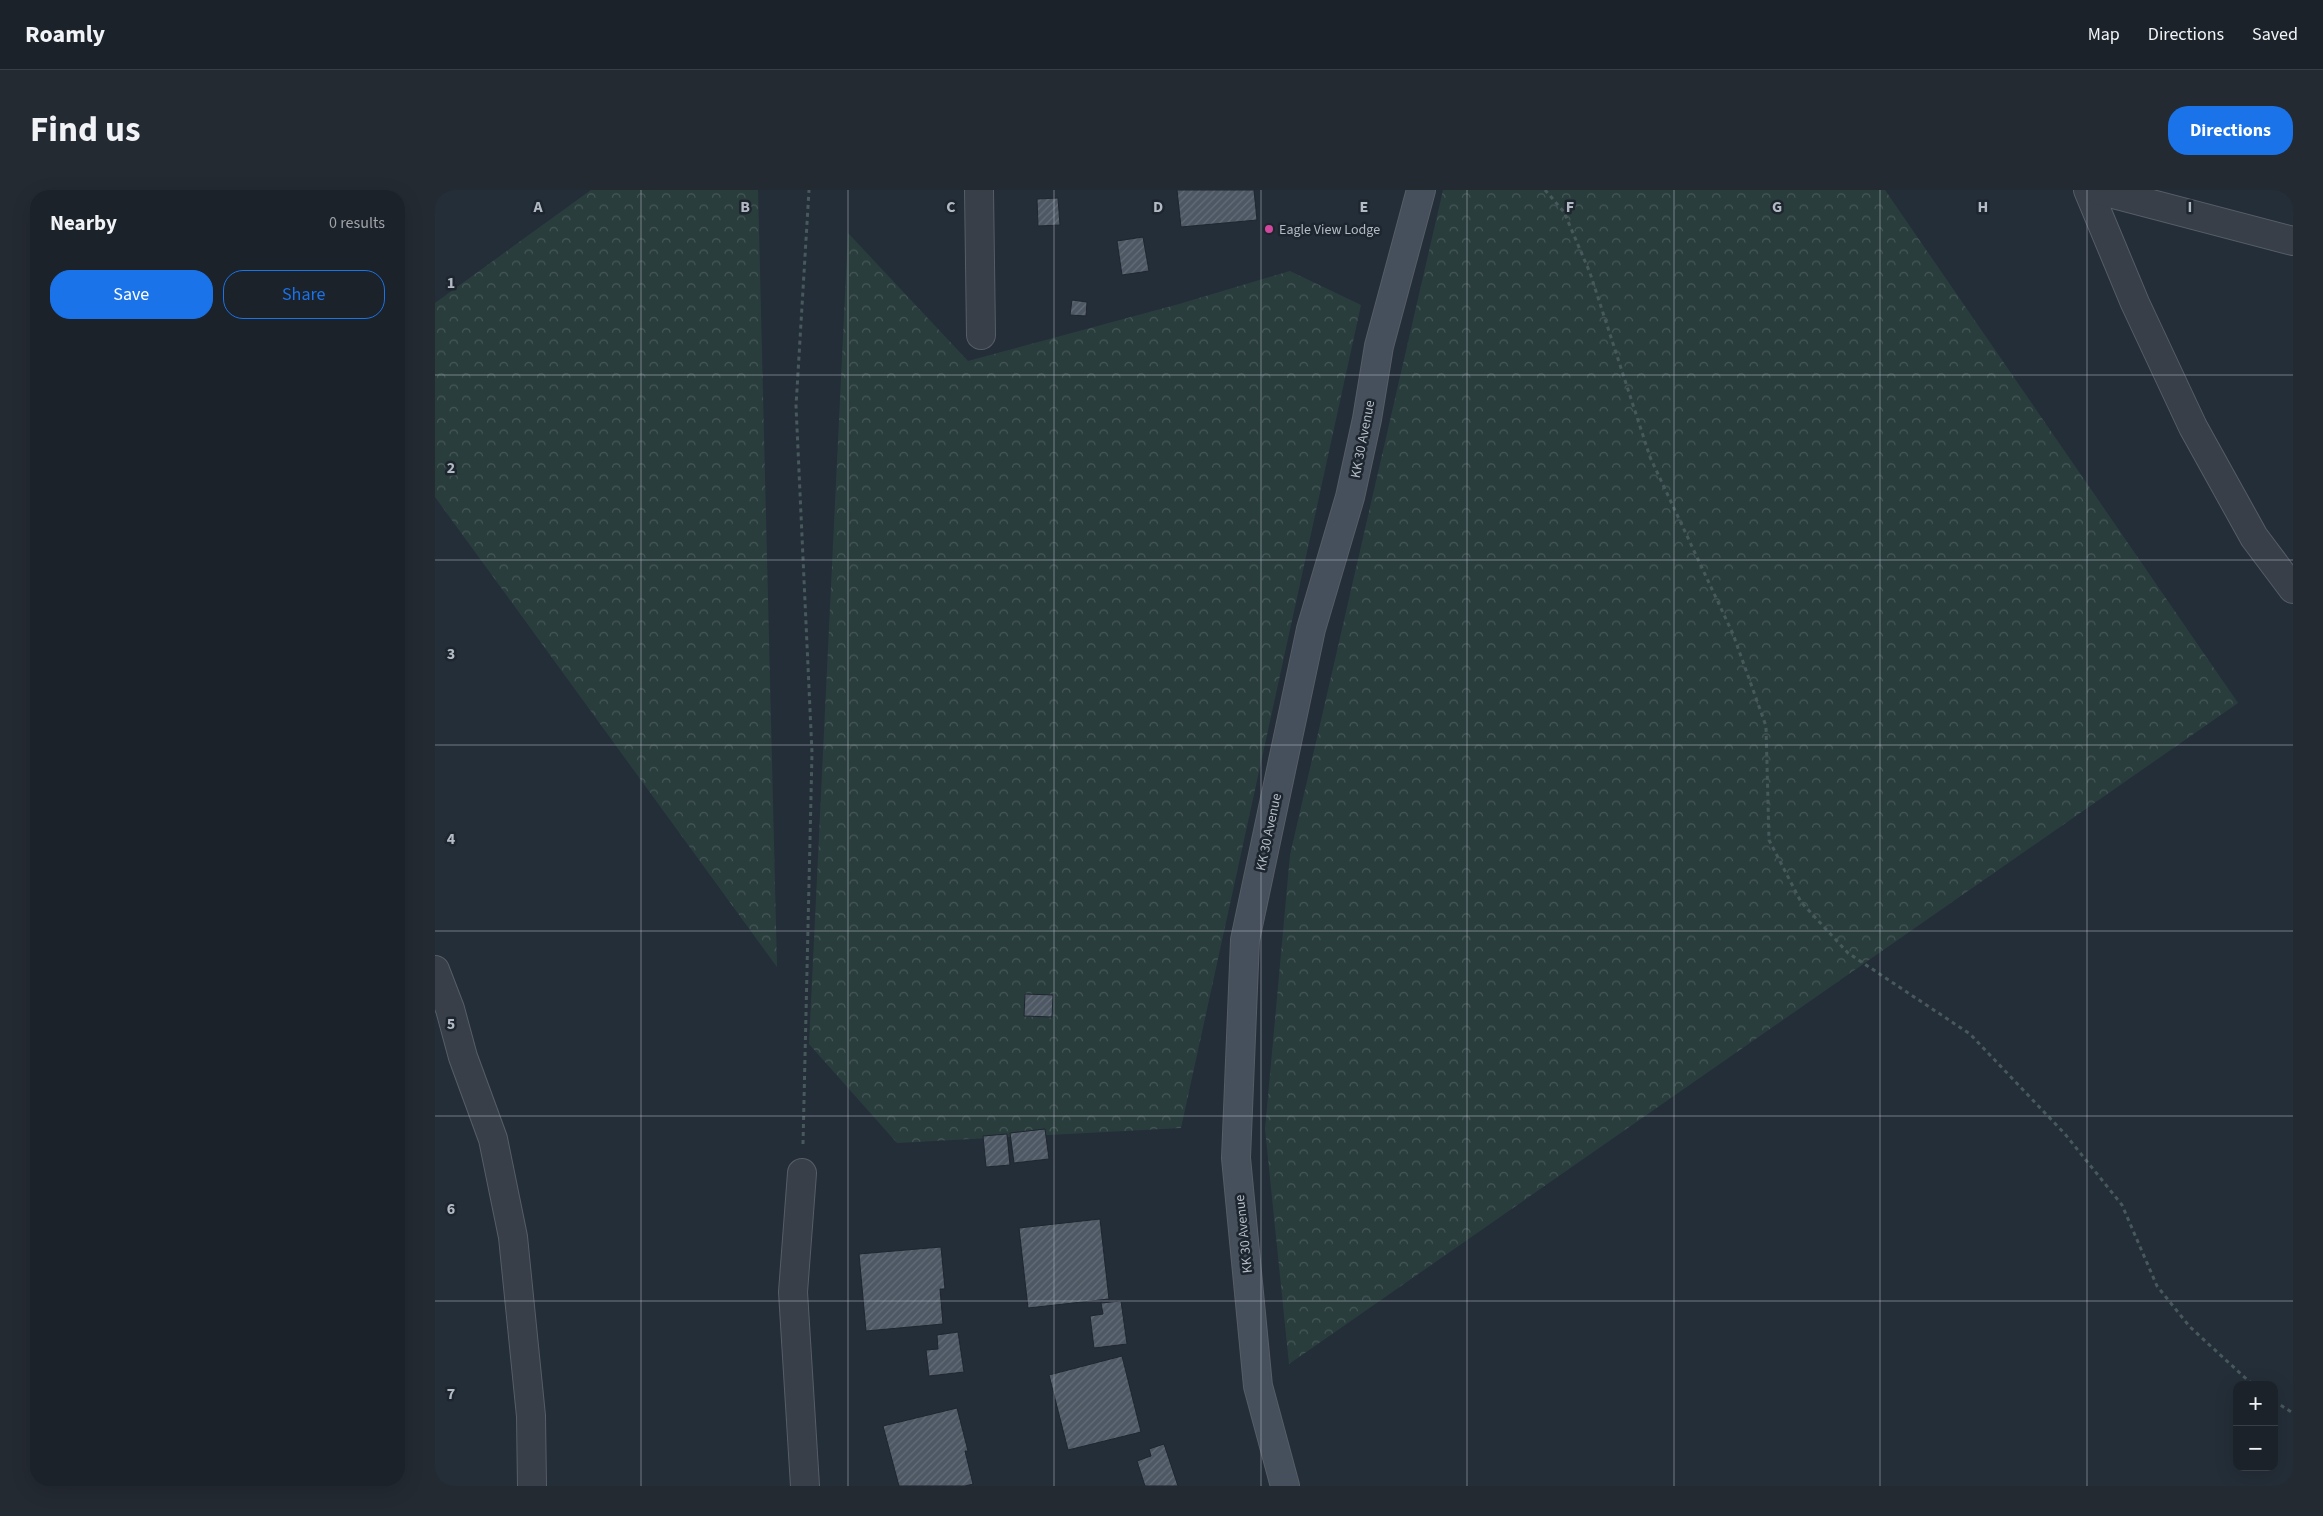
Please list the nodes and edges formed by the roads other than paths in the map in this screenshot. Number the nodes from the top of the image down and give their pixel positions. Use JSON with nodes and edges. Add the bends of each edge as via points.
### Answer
{"nodes":[{"id":1,"x":979,"y":190,"type":"edge"},
{"id":2,"x":1421,"y":190,"type":"edge"},
{"id":3,"x":2088,"y":190,"type":"edge"},
{"id":4,"x":2098,"y":190,"type":"edge"},
{"id":5,"x":2293,"y":241,"type":"edge"},
{"id":6,"x":981,"y":335,"type":"dead end"},
{"id":7,"x":2293,"y":588,"type":"edge"},
{"id":8,"x":435,"y":970,"type":"edge"},
{"id":9,"x":802,"y":1173,"type":"road end"},
{"id":10,"x":532,"y":1486,"type":"edge"},
{"id":11,"x":805,"y":1486,"type":"edge"},
{"id":12,"x":1285,"y":1486,"type":"edge"}],
"edges":[{"from":1,"to":6,"type":"street"},
{"from":2,"to":12,"type":"main road","name":"KK 30 Avenue","via":[[1379,346],[1350,497],[1311,629],[1245,940],[1236,1158],[1258,1386]]},
{"from":3,"to":7,"type":"street","via":[[2135,303],[2193,427],[2255,537]]},
{"from":4,"to":5,"type":"street"},
{"from":8,"to":10,"type":"street","via":[[493,1139],[513,1237],[531,1416]]},
{"from":9,"to":11,"type":"street","via":[[793,1292]]}]}
